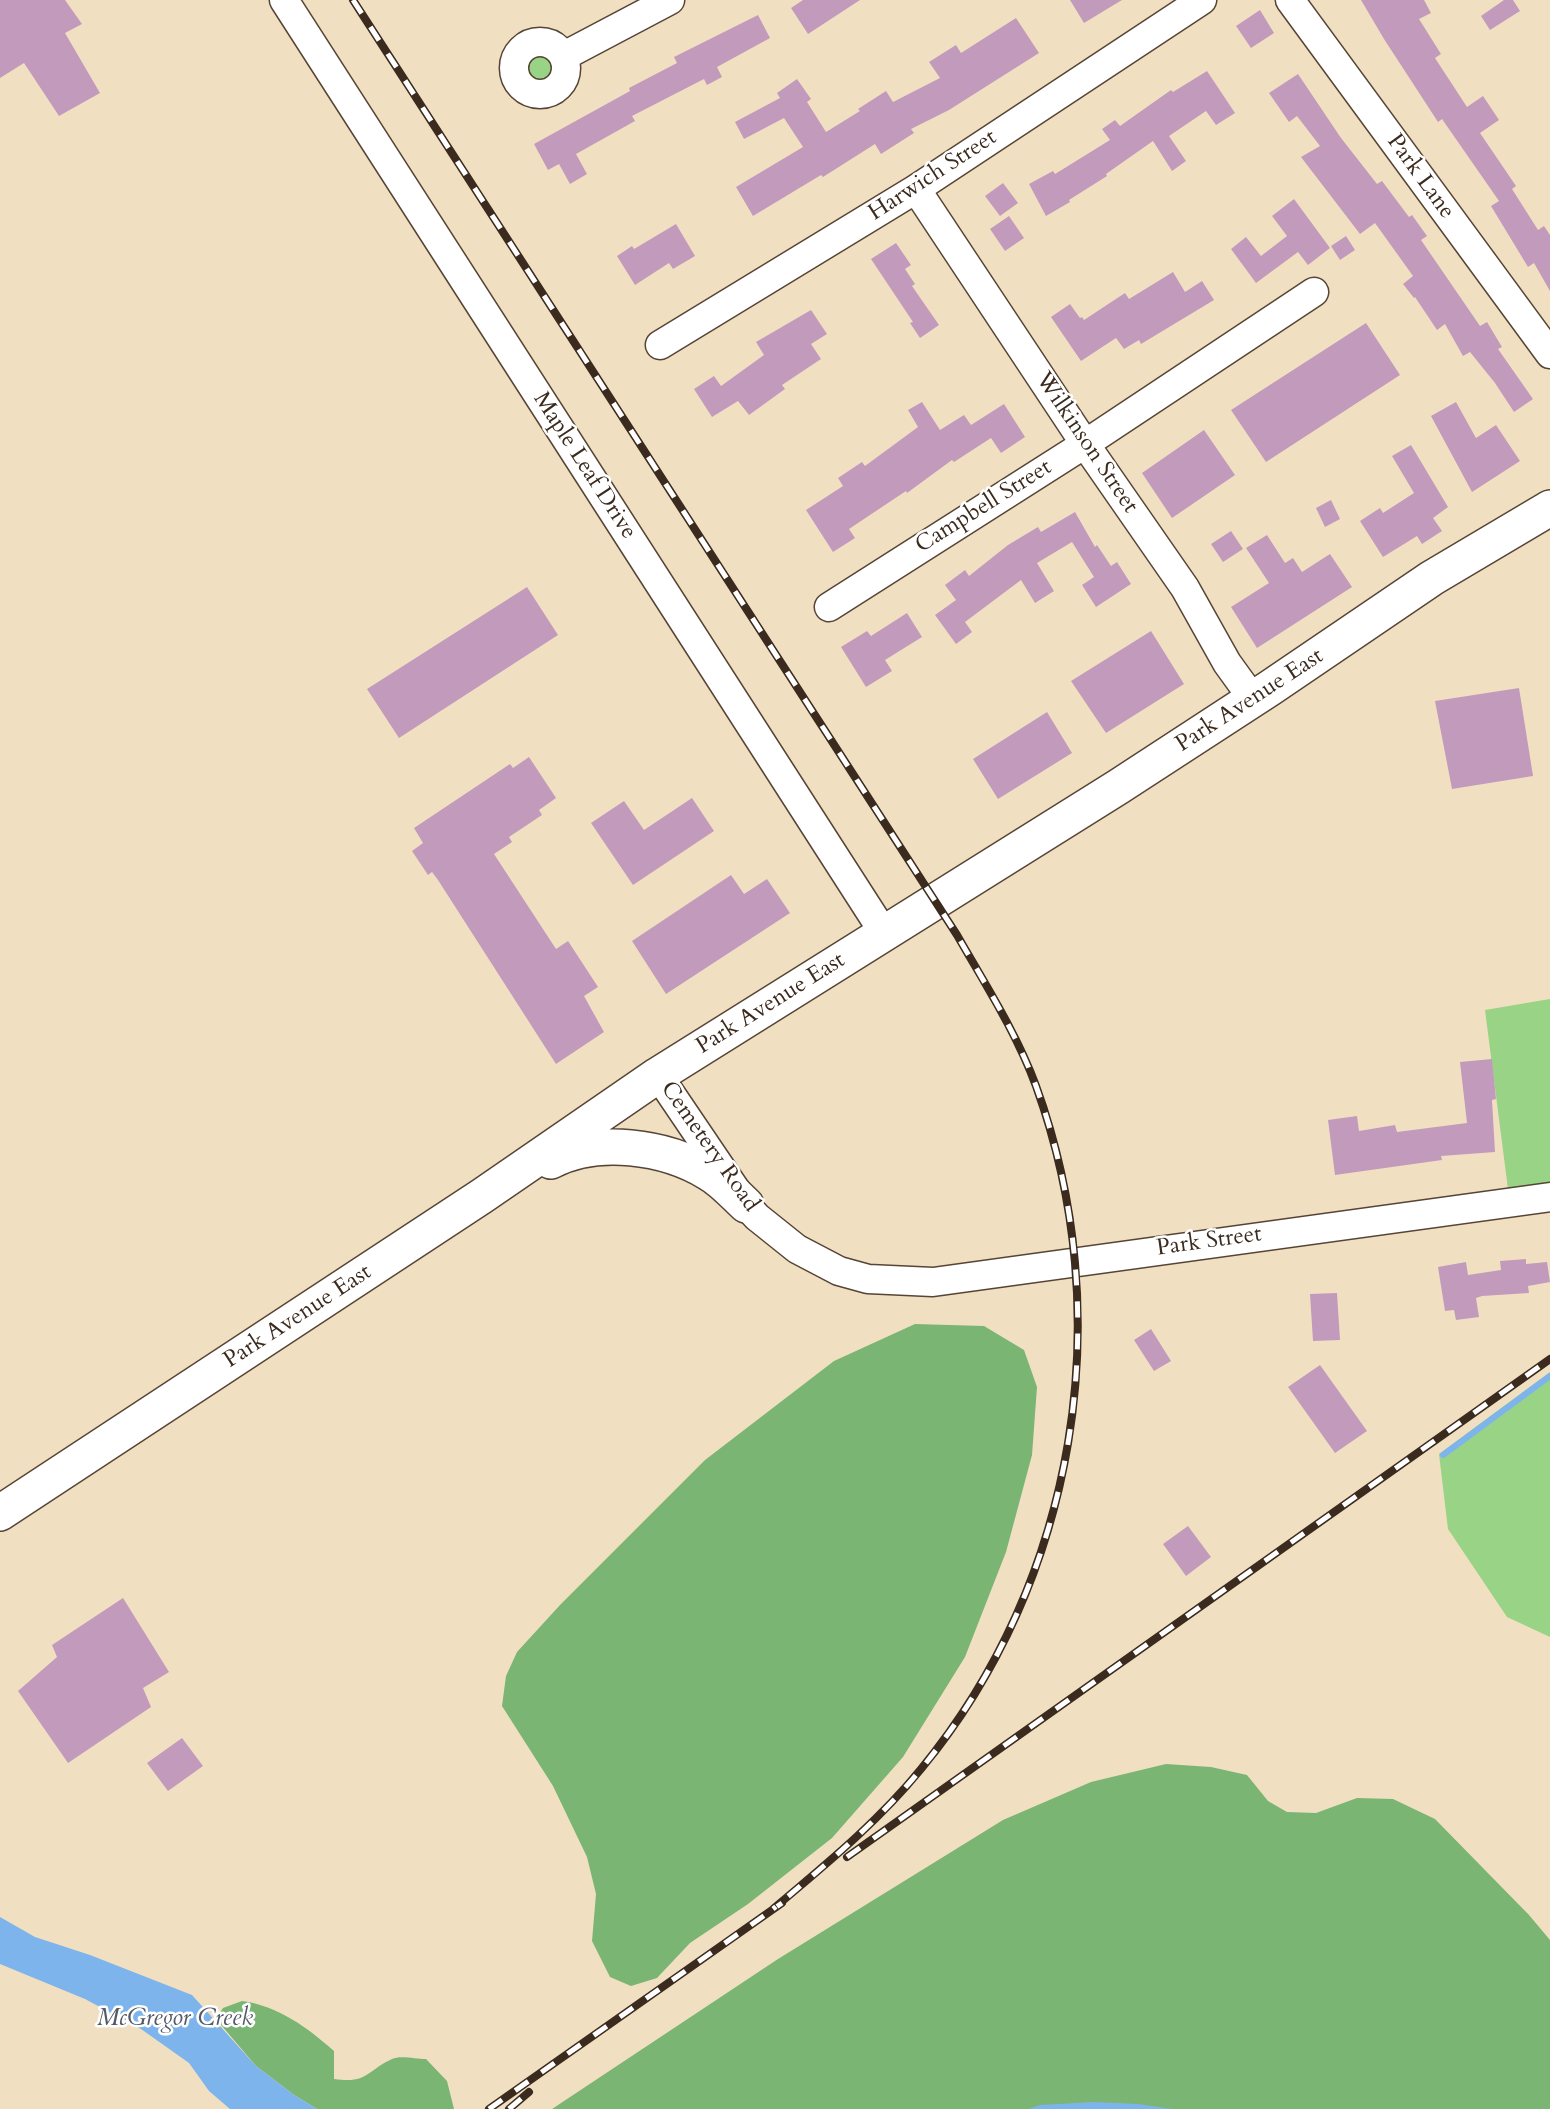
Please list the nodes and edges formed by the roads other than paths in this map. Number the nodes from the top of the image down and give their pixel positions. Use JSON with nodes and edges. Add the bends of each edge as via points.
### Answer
{"nodes":[{"id":1,"x":284,"y":0,"type":"edge"},
{"id":2,"x":670,"y":0,"type":"edge"},
{"id":3,"x":1202,"y":0,"type":"edge"},
{"id":4,"x":1290,"y":0,"type":"edge"},
{"id":5,"x":564,"y":56,"type":"dead end"},
{"id":6,"x":916,"y":189,"type":"junction"},
{"id":7,"x":1314,"y":292,"type":"dead end"},
{"id":8,"x":660,"y":345,"type":"dead end"},
{"id":9,"x":1550,"y":354,"type":"edge"},
{"id":10,"x":1084,"y":443,"type":"junction"},
{"id":11,"x":1550,"y":508,"type":"edge"},
{"id":12,"x":829,"y":607,"type":"dead end"},
{"id":13,"x":1253,"y":699,"type":"junction"},
{"id":14,"x":884,"y":933,"type":"junction"},
{"id":15,"x":658,"y":1075,"type":"junction"},
{"id":16,"x":482,"y":1196,"type":"junction"},
{"id":17,"x":1550,"y":1197,"type":"edge"},
{"id":18,"x":746,"y":1205,"type":"junction"},
{"id":19,"x":868,"y":1279,"type":"joint"},
{"id":20,"x":0,"y":1513,"type":"edge"}],
"edges":[{"from":1,"to":14,"type":"street","name":"Maple Leaf Drive"},
{"from":2,"to":5,"type":"street"},
{"from":3,"to":6,"type":"street","name":"Harwich Street"},
{"from":4,"to":9,"type":"street","name":"Park Lane"},
{"from":6,"to":8,"type":"street","name":"Harwich Street"},
{"from":6,"to":10,"type":"street","name":"Wilkinson Street"},
{"from":7,"to":10,"type":"street","name":"Campbell Street"},
{"from":10,"to":12,"type":"street","name":"Campbell Street"},
{"from":10,"to":13,"type":"street","name":"Wilkinson Street","via":[[1185,588]]},
{"from":11,"to":13,"type":"main road","name":"Park Avenue East","via":[[1432,578]]},
{"from":13,"to":14,"type":"main road","name":"Park Avenue East"},
{"from":14,"to":15,"type":"main road","name":"Park Avenue East"},
{"from":15,"to":16,"type":"main road","name":"Park Avenue East"},
{"from":15,"to":18,"type":"street","name":"Cemetery Road"},
{"from":16,"to":18,"type":"main road","via":[[566,1153],[620,1148],[691,1164],[711,1174]]},
{"from":16,"to":20,"type":"main road","name":"Park Avenue East"},
{"from":17,"to":19,"type":"street","name":"Park Street","via":[[933,1282]]},
{"from":18,"to":19,"type":"street","name":"Cemetery Road","via":[[797,1249]]}]}
